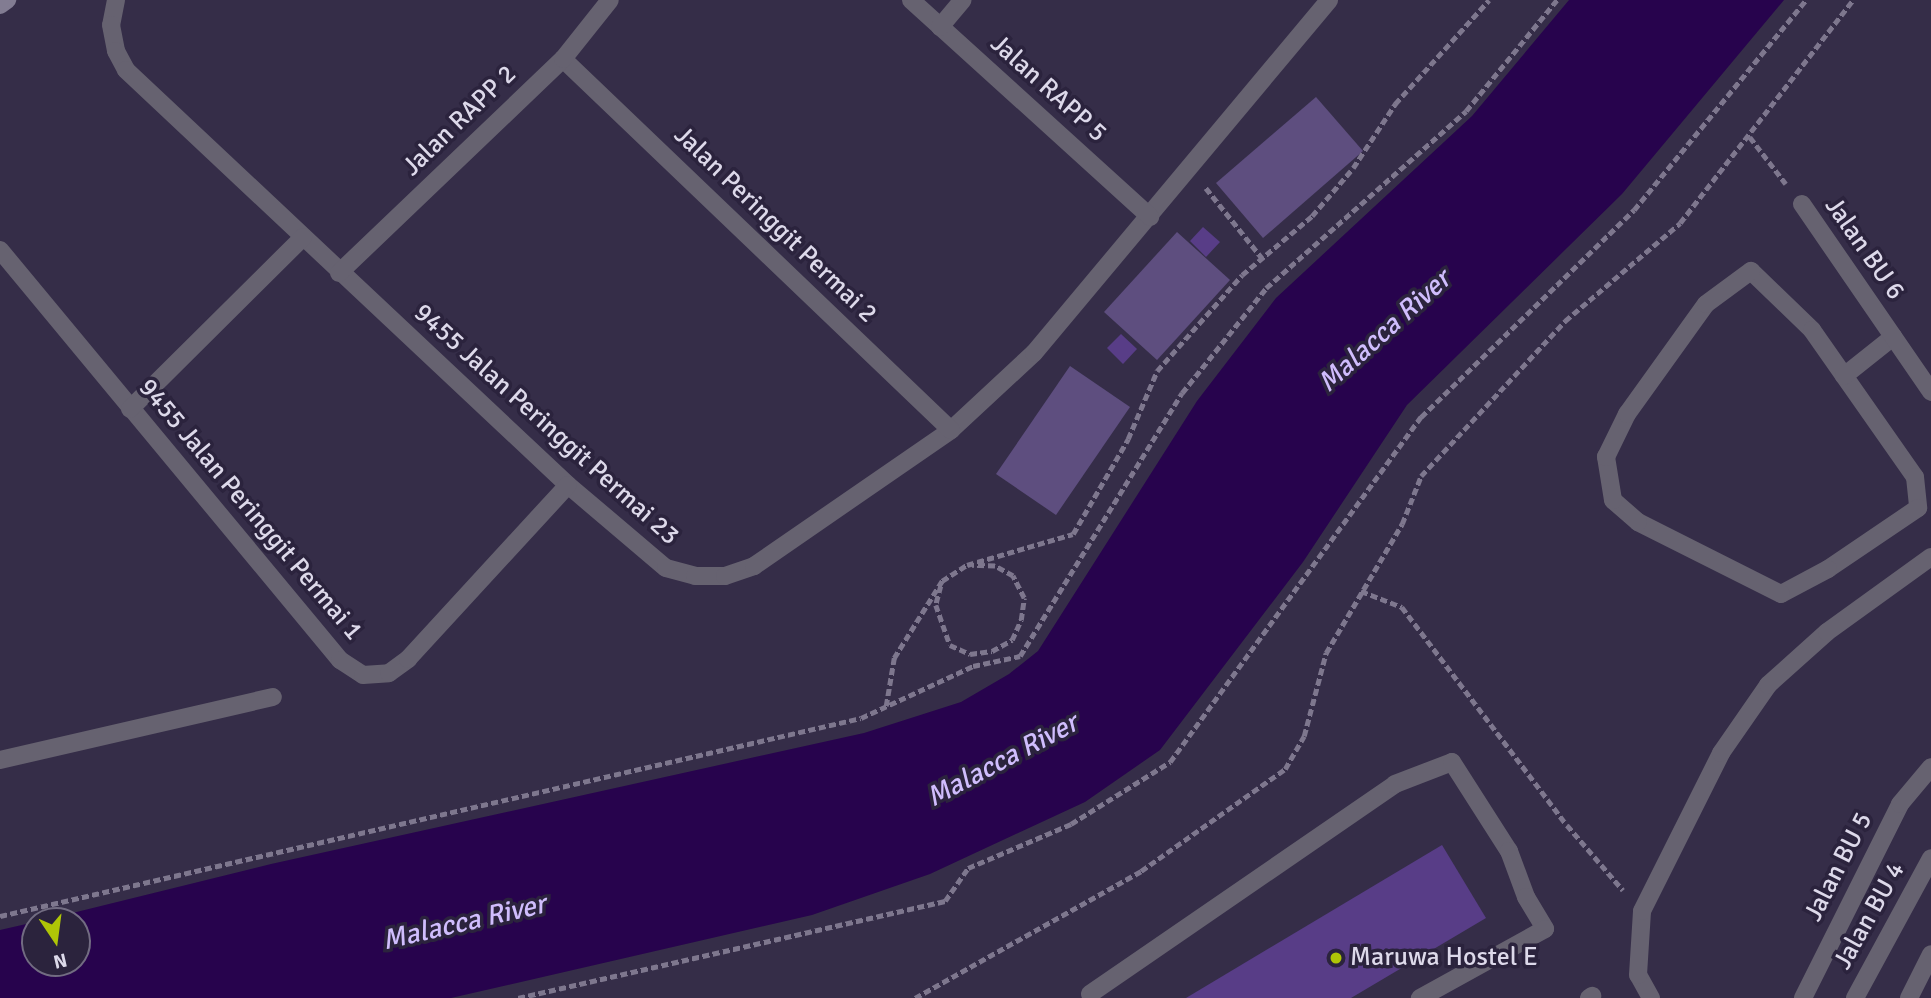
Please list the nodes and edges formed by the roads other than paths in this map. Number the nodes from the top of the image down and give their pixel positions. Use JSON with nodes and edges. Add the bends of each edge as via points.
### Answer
{"nodes":[{"id":1,"x":7,"y":0,"type":"edge"},
{"id":2,"x":116,"y":0,"type":"edge"},
{"id":3,"x":610,"y":0,"type":"edge"},
{"id":4,"x":911,"y":0,"type":"edge"},
{"id":5,"x":963,"y":0,"type":"edge"},
{"id":6,"x":1329,"y":0,"type":"edge"},
{"id":7,"x":0,"y":5,"type":"edge"},
{"id":8,"x":940,"y":27,"type":"junction"},
{"id":9,"x":563,"y":59,"type":"junction"},
{"id":10,"x":1802,"y":204,"type":"road end"},
{"id":11,"x":1150,"y":217,"type":"junction"},
{"id":12,"x":303,"y":237,"type":"junction"},
{"id":13,"x":0,"y":250,"type":"edge"},
{"id":14,"x":339,"y":273,"type":"junction"},
{"id":15,"x":1894,"y":337,"type":"junction"},
{"id":16,"x":1844,"y":376,"type":"junction"},
{"id":17,"x":1931,"y":392,"type":"edge"},
{"id":18,"x":130,"y":409,"type":"junction"},
{"id":19,"x":950,"y":430,"type":"junction"},
{"id":20,"x":568,"y":485,"type":"junction"},
{"id":21,"x":1931,"y":557,"type":"edge"},
{"id":22,"x":273,"y":697,"type":"dead end"},
{"id":23,"x":0,"y":760,"type":"edge"},
{"id":24,"x":1931,"y":766,"type":"edge"},
{"id":25,"x":1931,"y":858,"type":"edge"},
{"id":26,"x":1931,"y":954,"type":"edge"},
{"id":27,"x":1090,"y":994,"type":"dead end"},
{"id":28,"x":1420,"y":998,"type":"edge"},
{"id":29,"x":1651,"y":998,"type":"edge"},
{"id":30,"x":1803,"y":998,"type":"edge"},
{"id":31,"x":1855,"y":998,"type":"edge"},
{"id":32,"x":1909,"y":998,"type":"edge"}],
"edges":[{"from":1,"to":7,"type":"street"},
{"from":2,"to":12,"type":"street","name":"9455 Jalan Peringgit Permai 23","via":[[111,25],[126,71]]},
{"from":3,"to":9,"type":"street","name":"Jalan RAPP 2"},
{"from":4,"to":8,"type":"street","name":"Jalan RAPP 5"},
{"from":5,"to":8,"type":"street"},
{"from":6,"to":11,"type":"street","name":"9455 Jalan Peringgit Permai 23"},
{"from":8,"to":11,"type":"street","name":"Jalan RAPP 5"},
{"from":9,"to":14,"type":"street","name":"Jalan RAPP 2"},
{"from":9,"to":19,"type":"street","name":"Jalan Peringgit Permai 2"},
{"from":10,"to":15,"type":"street","name":"Jalan BU 6"},
{"from":11,"to":19,"type":"street","name":"9455 Jalan Peringgit Permai 23","via":[[1034,353]]},
{"from":12,"to":14,"type":"street","name":"9455 Jalan Peringgit Permai 23"},
{"from":12,"to":18,"type":"street"},
{"from":13,"to":18,"type":"street","name":"9455 Jalan Peringgit Permai 1"},
{"from":14,"to":20,"type":"street","name":"9455 Jalan Peringgit Permai 23"},
{"from":15,"to":16,"type":"street"},
{"from":15,"to":17,"type":"street","name":"Jalan BU 6"},
{"from":16,"to":16,"type":"street","via":[[1915,477],[1918,508],[1828,569],[1781,594],[1638,522],[1613,500],[1606,457],[1627,414],[1706,304],[1751,271],[1812,330]]},
{"from":18,"to":20,"type":"street","name":"9455 Jalan Peringgit Permai 1","via":[[340,660],[363,675],[388,673],[408,659]]},
{"from":19,"to":20,"type":"street","name":"9455 Jalan Peringgit Permai 23","via":[[754,566],[725,576],[695,576],[666,568]]},
{"from":21,"to":29,"type":"street","via":[[1827,632],[1768,685],[1721,753],[1642,911],[1637,975]]},
{"from":22,"to":23,"type":"street"},
{"from":24,"to":30,"type":"street","name":"Jalan BU 5","via":[[1900,804]]},
{"from":25,"to":31,"type":"street","name":"Jalan BU 4"},
{"from":26,"to":32,"type":"street"},
{"from":27,"to":28,"type":"street","via":[[1395,784],[1452,762],[1509,851],[1526,897],[1545,929]]}]}
